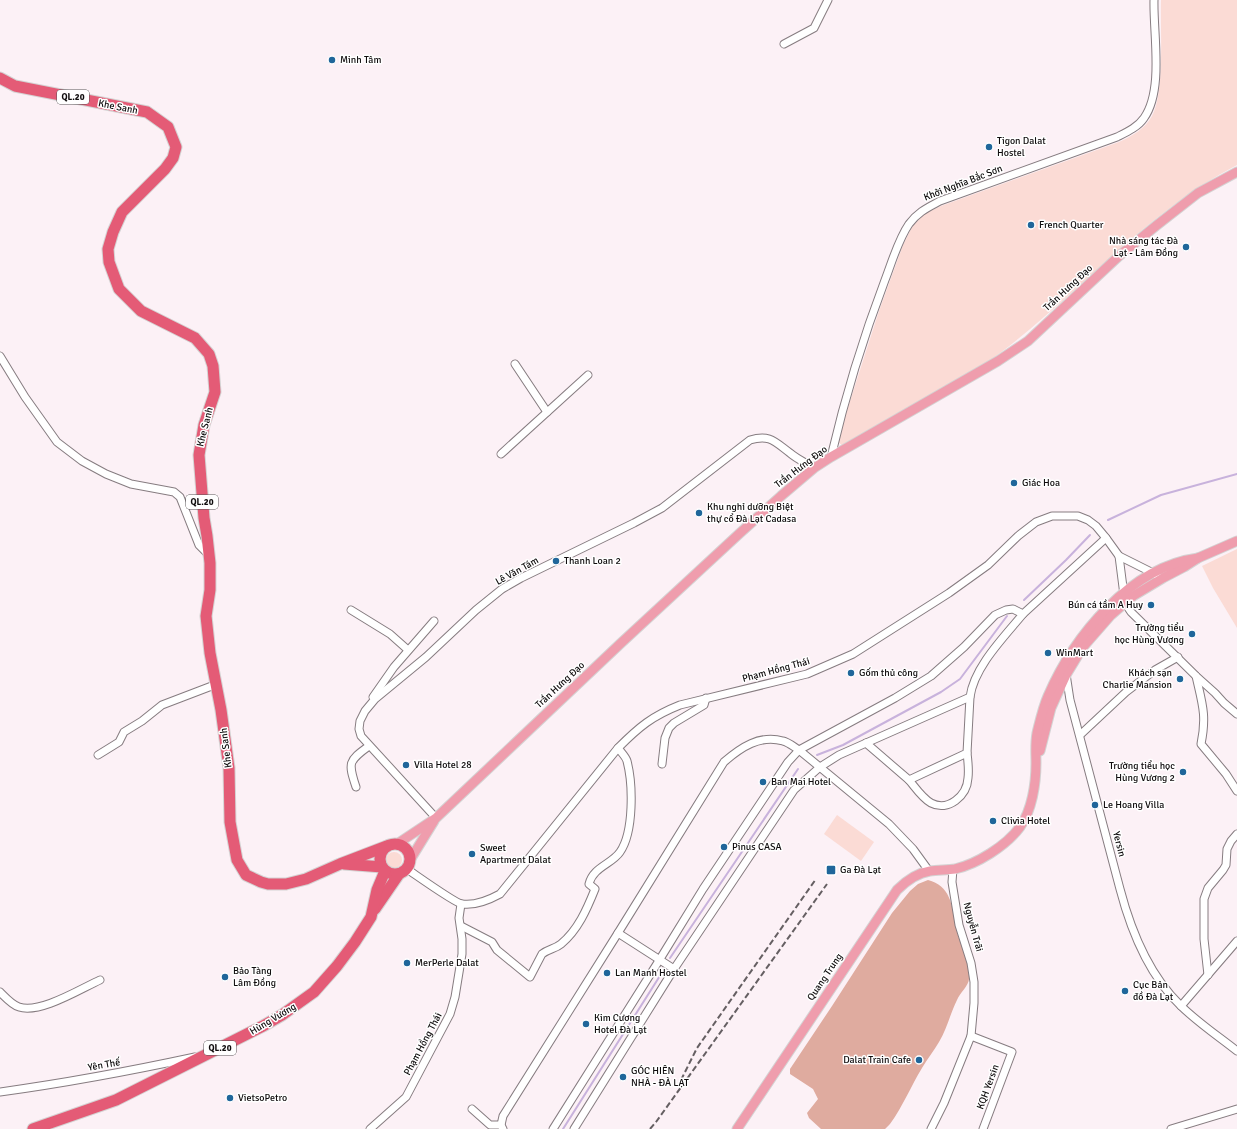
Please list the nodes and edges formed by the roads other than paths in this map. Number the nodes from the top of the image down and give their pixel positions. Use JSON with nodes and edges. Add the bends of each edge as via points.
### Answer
{"nodes":[{"id":1,"x":828,"y":0,"type":"edge"},
{"id":2,"x":1154,"y":0,"type":"edge"},
{"id":3,"x":784,"y":44,"type":"dead end"},
{"id":4,"x":0,"y":78,"type":"edge"},
{"id":5,"x":1237,"y":172,"type":"edge"},
{"id":6,"x":0,"y":356,"type":"edge"},
{"id":7,"x":515,"y":364,"type":"dead end"},
{"id":8,"x":588,"y":375,"type":"dead end"},
{"id":9,"x":547,"y":412,"type":"junction"},
{"id":10,"x":501,"y":454,"type":"dead end"},
{"id":11,"x":832,"y":457,"type":"junction"},
{"id":12,"x":814,"y":468,"type":"junction"},
{"id":13,"x":1106,"y":538,"type":"junction"},
{"id":14,"x":1237,"y":541,"type":"edge"},
{"id":15,"x":209,"y":555,"type":"junction"},
{"id":16,"x":1119,"y":556,"type":"junction"},
{"id":17,"x":1198,"y":558,"type":"junction"},
{"id":18,"x":1153,"y":573,"type":"junction"},
{"id":19,"x":1163,"y":578,"type":"junction"},
{"id":20,"x":1124,"y":598,"type":"junction"},
{"id":21,"x":351,"y":610,"type":"dead end"},
{"id":22,"x":1023,"y":614,"type":"junction"},
{"id":23,"x":434,"y":621,"type":"dead end"},
{"id":24,"x":408,"y":650,"type":"junction"},
{"id":25,"x":1069,"y":656,"type":"junction"},
{"id":26,"x":1178,"y":657,"type":"junction"},
{"id":27,"x":1066,"y":675,"type":"junction"},
{"id":28,"x":1196,"y":676,"type":"junction"},
{"id":29,"x":216,"y":684,"type":"junction"},
{"id":30,"x":970,"y":697,"type":"junction"},
{"id":31,"x":706,"y":698,"type":"junction"},
{"id":32,"x":365,"y":711,"type":"junction"},
{"id":33,"x":1237,"y":714,"type":"edge"},
{"id":34,"x":1080,"y":735,"type":"junction"},
{"id":35,"x":866,"y":743,"type":"junction"},
{"id":36,"x":369,"y":746,"type":"junction"},
{"id":37,"x":618,"y":748,"type":"junction"},
{"id":38,"x":799,"y":750,"type":"junction"},
{"id":39,"x":967,"y":753,"type":"junction"},
{"id":40,"x":98,"y":755,"type":"dead end"},
{"id":41,"x":662,"y":764,"type":"dead end"},
{"id":42,"x":1036,"y":764,"type":"junction"},
{"id":43,"x":820,"y":767,"type":"junction"},
{"id":44,"x":909,"y":780,"type":"junction"},
{"id":45,"x":356,"y":787,"type":"dead end"},
{"id":46,"x":1237,"y":791,"type":"edge"},
{"id":47,"x":436,"y":818,"type":"junction"},
{"id":48,"x":1237,"y":834,"type":"edge"},
{"id":49,"x":392,"y":845,"type":"junction"},
{"id":50,"x":340,"y":864,"type":"junction"},
{"id":51,"x":405,"y":868,"type":"junction"},
{"id":52,"x":384,"y":869,"type":"junction"},
{"id":53,"x":953,"y":869,"type":"junction"},
{"id":54,"x":930,"y":871,"type":"junction"},
{"id":55,"x":461,"y":904,"type":"junction"},
{"id":56,"x":371,"y":917,"type":"junction"},
{"id":57,"x":461,"y":926,"type":"junction"},
{"id":58,"x":618,"y":933,"type":"junction"},
{"id":59,"x":1237,"y":941,"type":"edge"},
{"id":60,"x":660,"y":959,"type":"junction"},
{"id":61,"x":674,"y":969,"type":"junction"},
{"id":62,"x":1208,"y":975,"type":"junction"},
{"id":63,"x":100,"y":980,"type":"dead end"},
{"id":64,"x":0,"y":992,"type":"edge"},
{"id":65,"x":1180,"y":1006,"type":"junction"},
{"id":66,"x":971,"y":1036,"type":"junction"},
{"id":67,"x":1237,"y":1051,"type":"edge"},
{"id":68,"x":210,"y":1053,"type":"junction"},
{"id":69,"x":0,"y":1092,"type":"edge"},
{"id":70,"x":472,"y":1109,"type":"dead end"},
{"id":71,"x":1237,"y":1110,"type":"edge"},
{"id":72,"x":502,"y":1127,"type":"edge"},
{"id":73,"x":33,"y":1129,"type":"edge"},
{"id":74,"x":370,"y":1129,"type":"edge"},
{"id":75,"x":553,"y":1129,"type":"edge"},
{"id":76,"x":574,"y":1129,"type":"edge"},
{"id":77,"x":737,"y":1129,"type":"edge"},
{"id":78,"x":930,"y":1129,"type":"edge"},
{"id":79,"x":983,"y":1129,"type":"edge"},
{"id":80,"x":1171,"y":1129,"type":"edge"}],
"edges":[{"from":1,"to":3,"type":"street","via":[[814,28]]},
{"from":2,"to":11,"type":"street","name":"Khởi Nghĩa Bắc Sơn","via":[[1155,77],[1151,104],[1137,125],[1117,137],[940,201],[923,209],[909,225],[890,265],[865,338]]},
{"from":4,"to":15,"type":"highway","name":"Khe Sanh","number":"QL.20","via":[[15,86],[147,112],[168,127],[176,147],[173,158],[122,212],[112,232],[108,249],[109,262],[119,289],[135,306],[195,338],[209,354],[213,366],[215,392],[204,425],[198,455]]},
{"from":5,"to":11,"type":"main road","name":"Trần Hưng Đạo","via":[[1198,193],[1163,220],[1119,256],[1028,341]]},
{"from":6,"to":15,"type":"street","via":[[57,442],[82,461],[106,474],[131,484],[174,492],[180,497],[199,545]]},
{"from":7,"to":9,"type":"street"},
{"from":8,"to":9,"type":"street"},
{"from":9,"to":10,"type":"street"},
{"from":11,"to":12,"type":"main road","name":"Trần Hưng Đạo"},
{"from":12,"to":32,"type":"street","name":"Lê Văn Tám","via":[[773,440],[761,437],[750,440],[662,508],[502,589],[426,657],[375,698]]},
{"from":12,"to":47,"type":"main road","name":"Trần Hưng Đạo","via":[[740,532]]},
{"from":13,"to":16,"type":"street","name":"Phạm Hồng Thái"},
{"from":13,"to":22,"type":"street"},
{"from":13,"to":31,"type":"street","name":"Phạm Hồng Thái","via":[[1096,526],[1078,516],[1052,516],[1036,522],[988,565],[853,654],[807,674]]},
{"from":14,"to":17,"type":"main road","name":"Yersin"},
{"from":15,"to":29,"type":"highway","name":"Khe Sanh","number":"QL.20","via":[[210,590],[206,616]]},
{"from":16,"to":18,"type":"street"},
{"from":16,"to":20,"type":"street","name":"Phạm Hồng Thái"},
{"from":17,"to":18,"type":"main road","name":"Yersin","via":[[1185,560]]},
{"from":17,"to":19,"type":"main road","name":"Yersin"},
{"from":18,"to":19,"type":"street"},
{"from":18,"to":20,"type":"main road","name":"Yersin"},
{"from":19,"to":20,"type":"main road","name":"Yersin"},
{"from":20,"to":25,"type":"main road","name":"Yersin","via":[[1097,619]]},
{"from":20,"to":26,"type":"street","via":[[1131,612]]},
{"from":20,"to":27,"type":"main road","name":"Yersin","via":[[1087,642]]},
{"from":21,"to":24,"type":"street","via":[[390,634]]},
{"from":22,"to":30,"type":"street","via":[[977,675]]},
{"from":22,"to":38,"type":"street","via":[[1013,609],[995,615],[931,676]]},
{"from":23,"to":24,"type":"street"},
{"from":24,"to":32,"type":"street","via":[[386,677]]},
{"from":25,"to":27,"type":"street","name":"Yersin"},
{"from":25,"to":42,"type":"main road","via":[[1043,709],[1036,745]]},
{"from":26,"to":28,"type":"street"},
{"from":26,"to":34,"type":"street","via":[[1155,670],[1126,692]]},
{"from":27,"to":34,"type":"street","name":"Yersin"},
{"from":27,"to":42,"type":"main road","via":[[1051,708]]},
{"from":28,"to":33,"type":"street"},
{"from":28,"to":46,"type":"street","via":[[1205,716],[1201,744]]},
{"from":29,"to":40,"type":"street","via":[[162,704],[124,732],[119,742]]},
{"from":29,"to":50,"type":"highway","name":"Khe Sanh","number":"QL.20","via":[[229,768],[233,842],[237,860],[246,875],[268,884],[286,884],[306,879]]},
{"from":30,"to":35,"type":"street"},
{"from":30,"to":39,"type":"street"},
{"from":31,"to":37,"type":"street","name":"Phạm Hồng Thái","via":[[680,705],[658,715],[634,732]]},
{"from":31,"to":41,"type":"street","via":[[704,705],[669,728],[665,738]]},
{"from":32,"to":36,"type":"street","name":"Lê Văn Tám","via":[[359,729]]},
{"from":34,"to":65,"type":"street","name":"Yersin","via":[[1127,912],[1139,944],[1154,972]]},
{"from":35,"to":43,"type":"street"},
{"from":35,"to":44,"type":"street"},
{"from":36,"to":45,"type":"street","via":[[351,762],[350,770]]},
{"from":36,"to":47,"type":"street","name":"Lê Văn Tám"},
{"from":37,"to":55,"type":"street","name":"Phạm Hồng Thái","via":[[500,894],[476,904]]},
{"from":37,"to":57,"type":"street","via":[[626,760],[631,785],[627,836],[620,853],[590,877],[589,884],[595,889],[587,910],[568,936],[559,946],[542,954],[530,977],[497,950],[492,942]]},
{"from":38,"to":43,"type":"street"},
{"from":38,"to":58,"type":"street","via":[[783,741],[767,739],[752,742],[724,762]]},
{"from":38,"to":60,"type":"street","via":[[788,762],[724,856]]},
{"from":39,"to":44,"type":"street"},
{"from":39,"to":44,"type":"street","via":[[968,779],[965,790],[959,798],[949,804],[939,806],[930,802]]},
{"from":42,"to":53,"type":"main road","via":[[1030,805],[1020,828],[989,854]]},
{"from":43,"to":54,"type":"street","via":[[889,824],[913,848]]},
{"from":43,"to":61,"type":"street","via":[[794,790]]},
{"from":47,"to":49,"type":"main road","name":"Trần Hưng Đạo"},
{"from":47,"to":51,"type":"main road","name":"Trần Hưng Đạo"},
{"from":48,"to":62,"type":"street","via":[[1227,849],[1226,865],[1208,888],[1204,899],[1204,939]]},
{"from":49,"to":50,"type":"highway","name":"Khe Sanh","number":"QL.20"},
{"from":49,"to":51,"type":"highway","via":[[408,851]]},
{"from":49,"to":52,"type":"highway","number":"QL.20","via":[[381,853]]},
{"from":50,"to":52,"type":"highway","name":"Khe Sanh","number":"QL.20"},
{"from":51,"to":52,"type":"highway","number":"QL.20","via":[[394,874]]},
{"from":51,"to":55,"type":"street"},
{"from":51,"to":56,"type":"highway","number":"QL.20"},
{"from":52,"to":56,"type":"highway","name":"Hùng Vương","number":"QL.20"},
{"from":53,"to":54,"type":"main road","name":"Quang Trung"},
{"from":53,"to":66,"type":"street","name":"Nguyễn Trãi","via":[[952,882],[959,925],[971,962],[974,982]]},
{"from":54,"to":77,"type":"main road","name":"Quang Trung","via":[[907,881],[893,896]]},
{"from":55,"to":57,"type":"street","name":"Phạm Hồng Thái"},
{"from":56,"to":68,"type":"highway","name":"Hùng Vương","number":"QL.20","via":[[337,966],[314,992],[282,1015]]},
{"from":57,"to":74,"type":"street","name":"Phạm Hồng Thái","via":[[462,954],[450,1014],[406,1097]]},
{"from":58,"to":60,"type":"street"},
{"from":58,"to":72,"type":"street","via":[[503,1116]]},
{"from":59,"to":62,"type":"street"},
{"from":60,"to":61,"type":"street"},
{"from":60,"to":75,"type":"street"},
{"from":61,"to":76,"type":"street"},
{"from":62,"to":65,"type":"street"},
{"from":63,"to":64,"type":"street","via":[[37,1008],[18,1007]]},
{"from":65,"to":67,"type":"street","name":"Yersin"},
{"from":66,"to":78,"type":"street","name":"Nguyễn Trãi","via":[[944,1103]]},
{"from":66,"to":79,"type":"street","name":"KQH Yersin","via":[[1012,1052]]},
{"from":68,"to":69,"type":"street","name":"Yên Thế","via":[[64,1083]]},
{"from":68,"to":73,"type":"highway","name":"Hùng Vương","number":"QL.20","via":[[116,1100]]},
{"from":70,"to":72,"type":"street","via":[[490,1125]]},
{"from":71,"to":80,"type":"street"}]}
